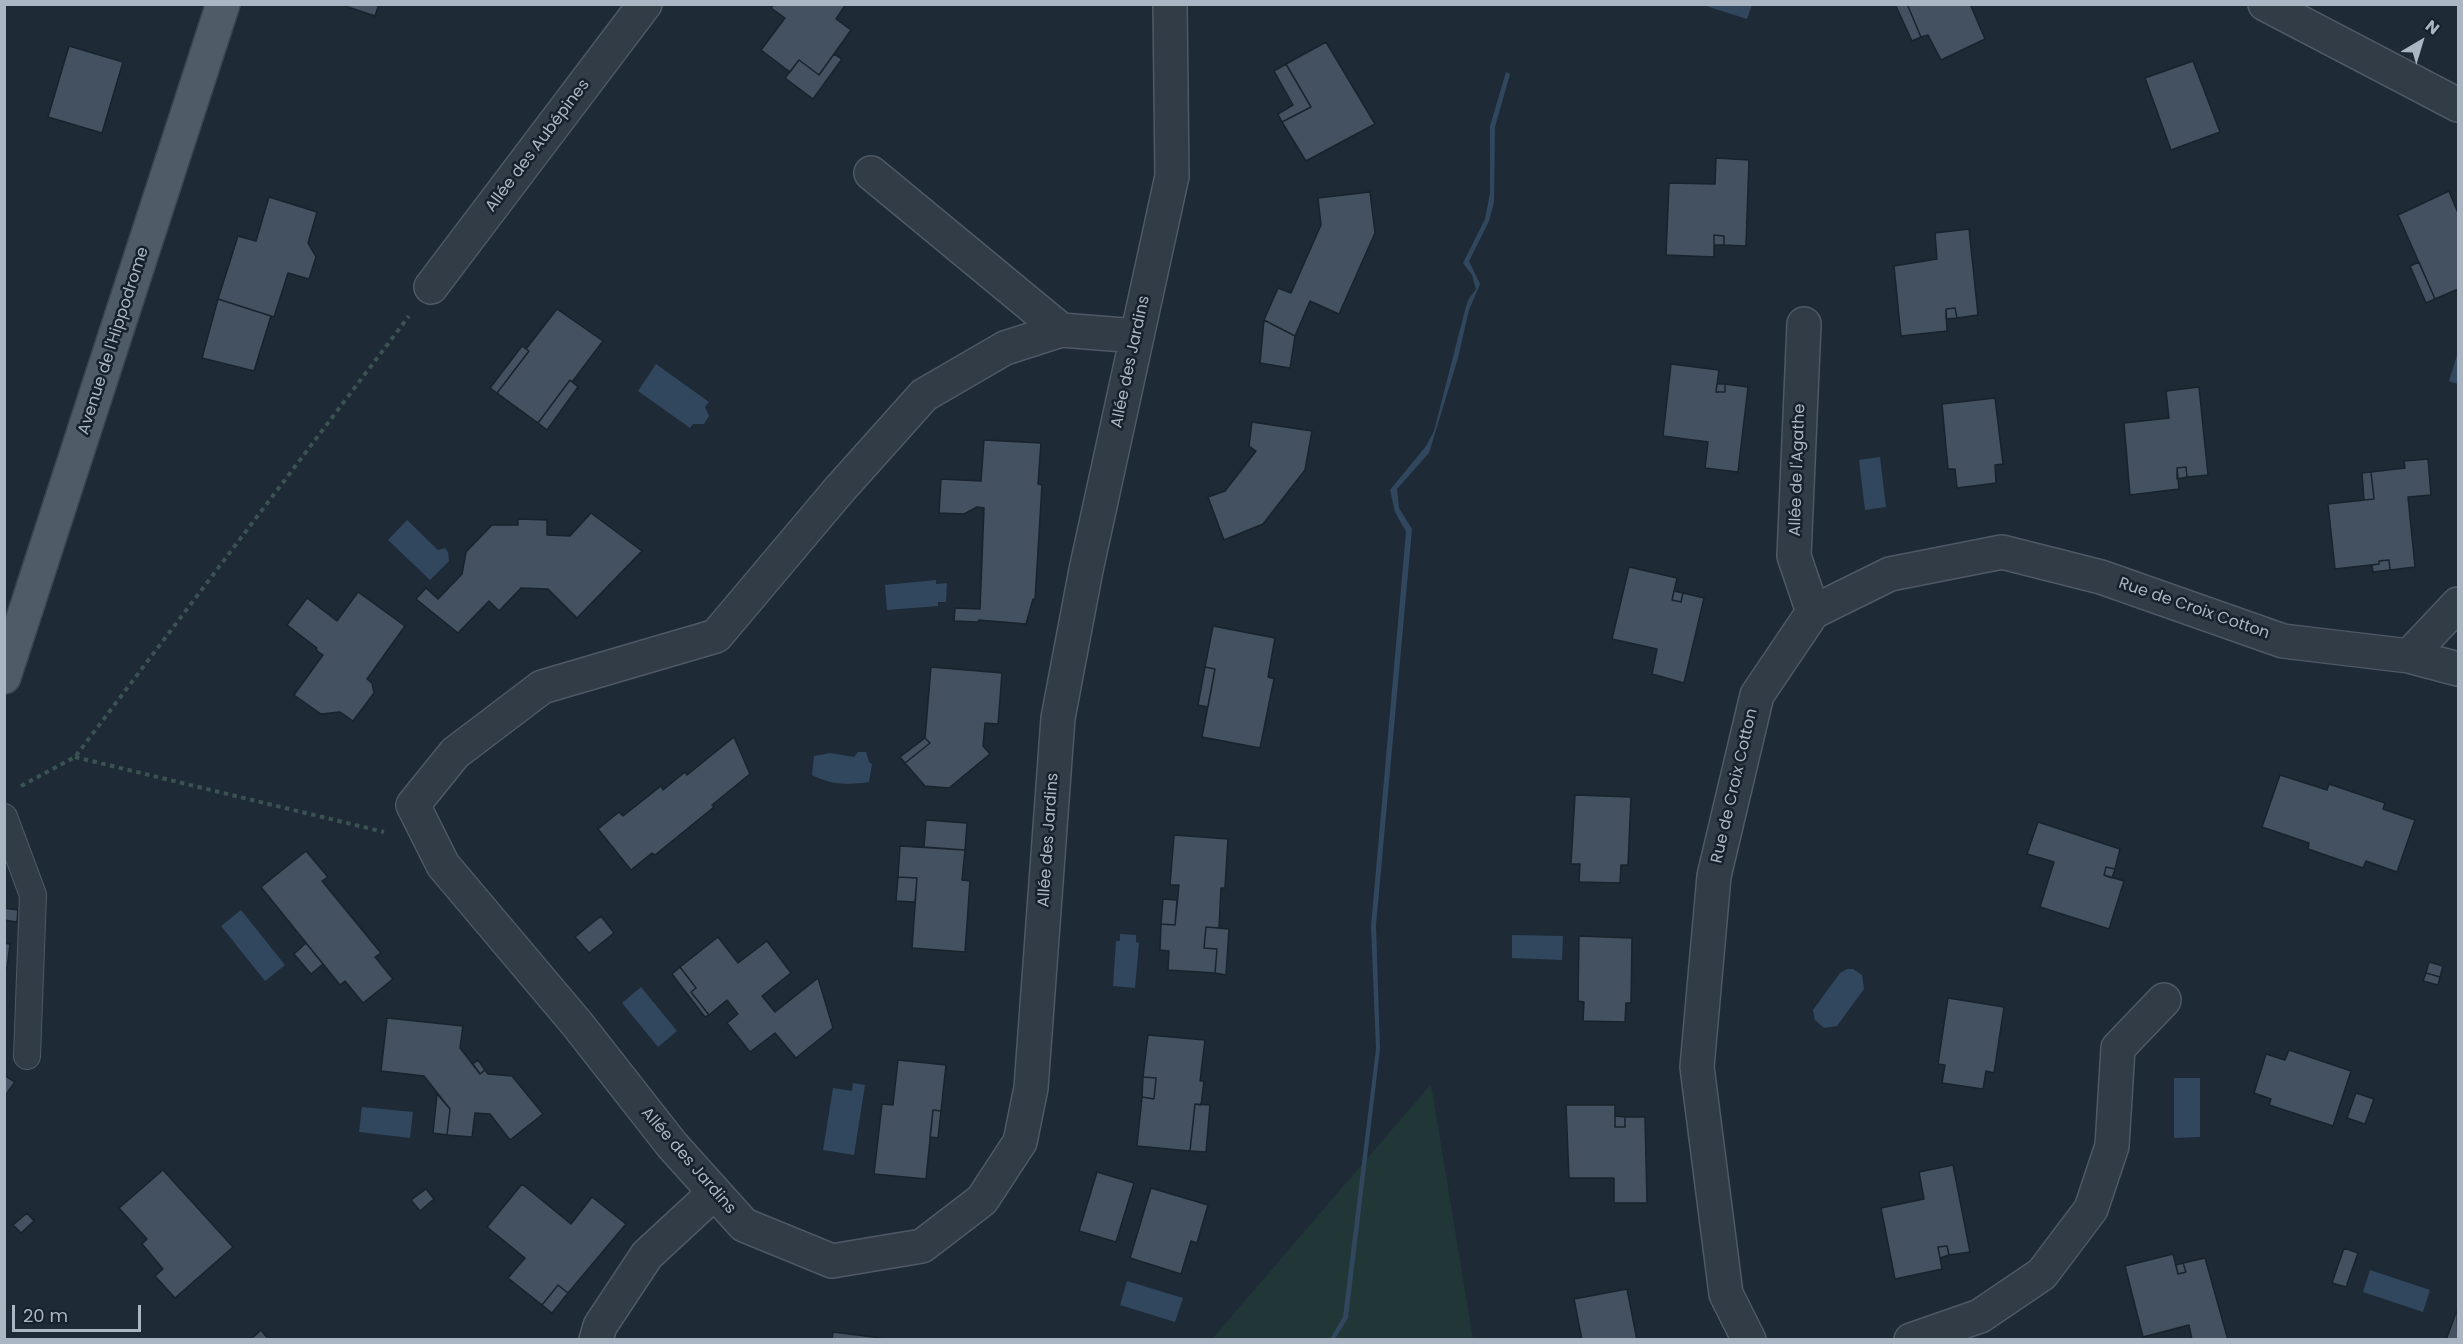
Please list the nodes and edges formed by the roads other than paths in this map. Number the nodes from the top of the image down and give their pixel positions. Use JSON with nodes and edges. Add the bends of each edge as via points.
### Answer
{"nodes":[{"id":1,"x":223,"y":4,"type":"edge"},
{"id":2,"x":645,"y":4,"type":"edge"},
{"id":3,"x":1170,"y":4,"type":"edge"},
{"id":4,"x":2265,"y":4,"type":"edge"},
{"id":5,"x":2458,"y":105,"type":"edge"},
{"id":6,"x":871,"y":173,"type":"dead end"},
{"id":7,"x":431,"y":287,"type":"road end"},
{"id":8,"x":1804,"y":324,"type":"dead end"},
{"id":9,"x":1061,"y":330,"type":"junction"},
{"id":10,"x":1137,"y":336,"type":"junction"},
{"id":11,"x":2458,"y":604,"type":"edge"},
{"id":12,"x":1813,"y":612,"type":"junction"},
{"id":13,"x":2409,"y":656,"type":"junction"},
{"id":14,"x":2458,"y":669,"type":"edge"},
{"id":15,"x":4,"y":677,"type":"edge"},
{"id":16,"x":4,"y":817,"type":"edge"},
{"id":17,"x":2164,"y":1000,"type":"dead end"},
{"id":18,"x":27,"y":1056,"type":"dead end"},
{"id":19,"x":714,"y":1193,"type":"junction"},
{"id":20,"x":596,"y":1340,"type":"edge"},
{"id":21,"x":1749,"y":1340,"type":"edge"},
{"id":22,"x":1911,"y":1340,"type":"edge"}],
"edges":[{"from":1,"to":15,"type":"main road","name":"Avenue de l'Hippodrome"},
{"from":2,"to":7,"type":"street","name":"Allée des Aubépines"},
{"from":3,"to":10,"type":"street","name":"Allée des Jardins","via":[[1172,176]]},
{"from":4,"to":5,"type":"street"},
{"from":6,"to":9,"type":"street"},
{"from":8,"to":12,"type":"street","name":"Allée de l'Agathe","via":[[1794,556]]},
{"from":9,"to":10,"type":"street"},
{"from":9,"to":19,"type":"street","name":"Allée des Jardins","via":[[1005,348],[924,395],[716,636],[542,687],[455,753],[413,805],[443,865]]},
{"from":10,"to":19,"type":"street","name":"Allée des Jardins","via":[[1058,718],[1031,1088],[1020,1142],[982,1200],[922,1246],[900,1250],[832,1261],[744,1225]]},
{"from":11,"to":13,"type":"street"},
{"from":12,"to":13,"type":"street","name":"Rue de Croix Cotton","via":[[1890,574],[2002,552],[2101,577],[2283,640]]},
{"from":12,"to":21,"type":"street","name":"Rue de Croix Cotton","via":[[1756,695],[1714,876],[1697,1067],[1726,1294]]},
{"from":13,"to":14,"type":"street","name":"Rue de Croix Cotton"},
{"from":16,"to":18,"type":"lane","via":[[33,895]]},
{"from":17,"to":22,"type":"street","via":[[2118,1048],[2112,1146],[2091,1209],[2042,1274],[1980,1316]]},
{"from":19,"to":20,"type":"street","via":[[647,1255],[600,1326]]}]}
